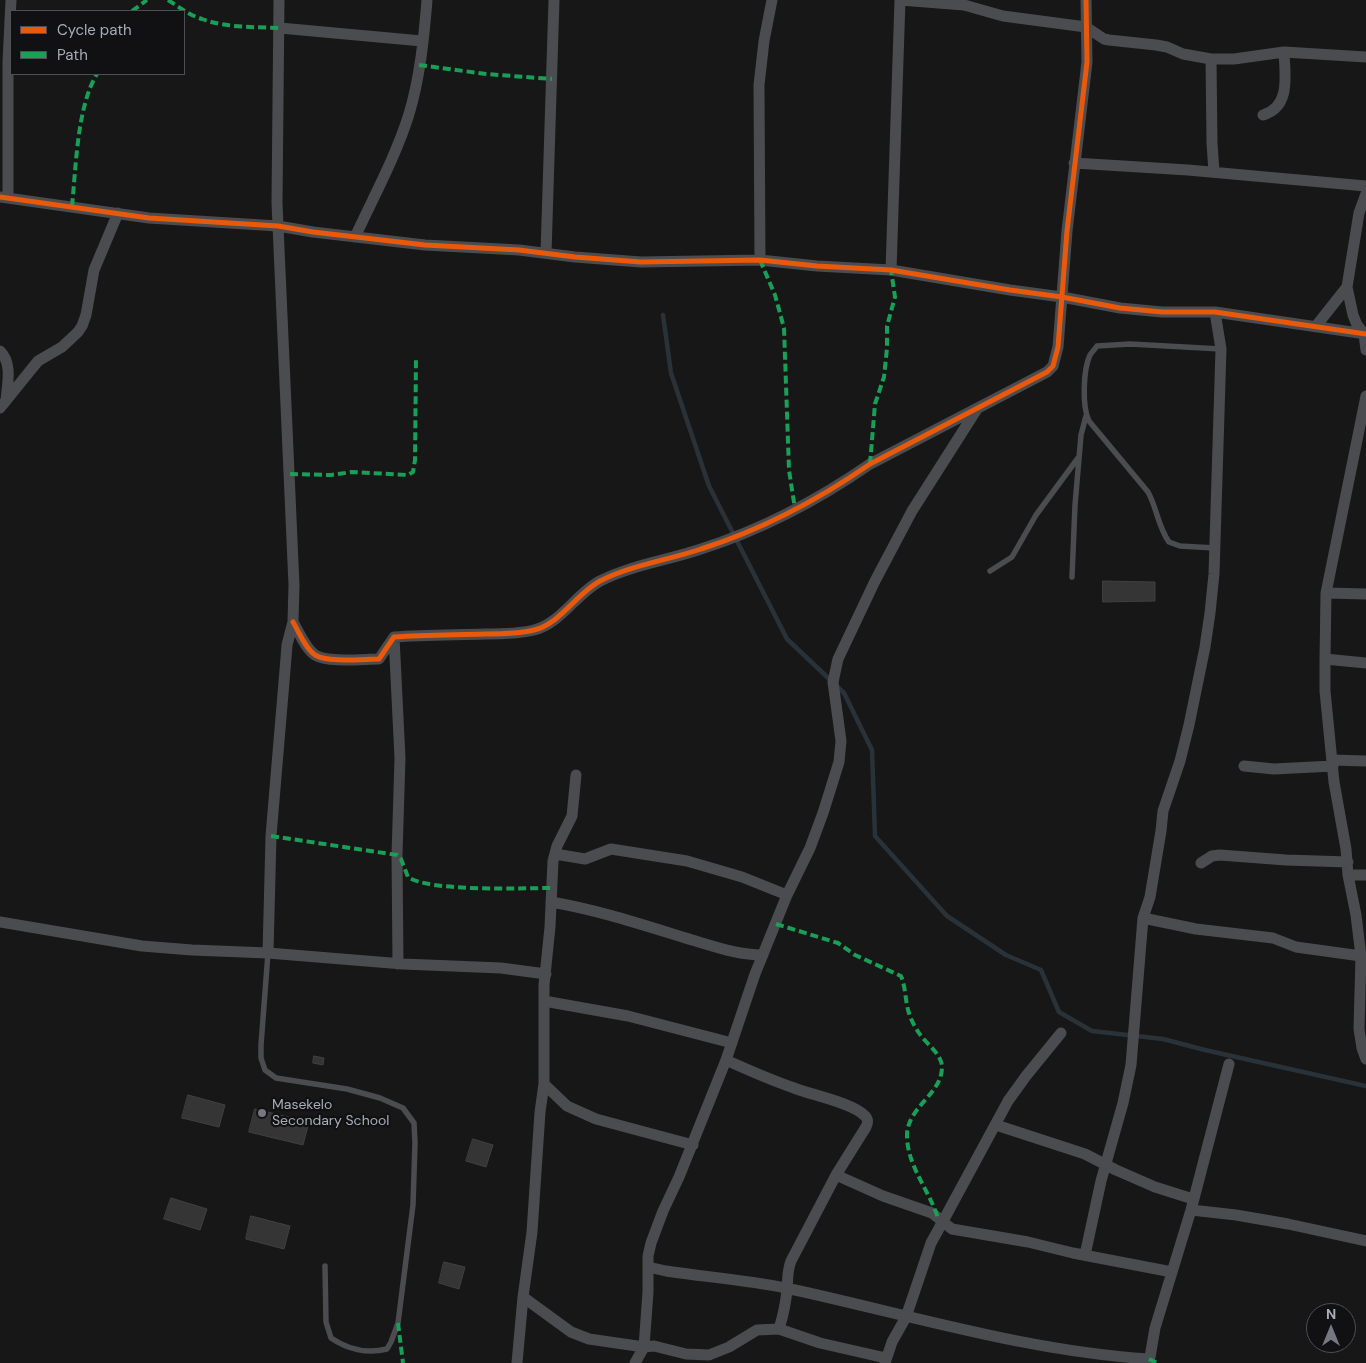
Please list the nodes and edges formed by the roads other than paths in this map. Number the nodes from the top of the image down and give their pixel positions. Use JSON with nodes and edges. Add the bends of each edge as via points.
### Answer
{"nodes":[{"id":1,"x":279,"y":0,"type":"edge"},
{"id":2,"x":427,"y":0,"type":"edge"},
{"id":3,"x":554,"y":0,"type":"edge"},
{"id":4,"x":772,"y":0,"type":"edge"},
{"id":5,"x":900,"y":0,"type":"edge"},
{"id":6,"x":1086,"y":0,"type":"edge"},
{"id":7,"x":10,"y":21,"type":"edge"},
{"id":8,"x":1086,"y":27,"type":"junction"},
{"id":9,"x":280,"y":28,"type":"junction"},
{"id":10,"x":422,"y":40,"type":"junction"},
{"id":11,"x":1284,"y":52,"type":"junction"},
{"id":12,"x":1366,"y":57,"type":"edge"},
{"id":13,"x":1211,"y":59,"type":"junction"},
{"id":14,"x":1263,"y":115,"type":"dead end"},
{"id":15,"x":1074,"y":163,"type":"junction"},
{"id":16,"x":1214,"y":172,"type":"junction"},
{"id":17,"x":1366,"y":186,"type":"edge"},
{"id":18,"x":1366,"y":194,"type":"edge"},
{"id":19,"x":4,"y":197,"type":"edge"},
{"id":20,"x":118,"y":213,"type":"junction"},
{"id":21,"x":1362,"y":214,"type":"edge"},
{"id":22,"x":278,"y":226,"type":"junction"},
{"id":23,"x":355,"y":237,"type":"junction"},
{"id":24,"x":546,"y":253,"type":"junction"},
{"id":25,"x":760,"y":260,"type":"junction"},
{"id":26,"x":892,"y":270,"type":"junction"},
{"id":27,"x":1347,"y":287,"type":"junction"},
{"id":28,"x":1062,"y":297,"type":"junction"},
{"id":29,"x":1215,"y":312,"type":"junction"},
{"id":30,"x":1316,"y":326,"type":"junction"},
{"id":31,"x":1365,"y":334,"type":"edge"},
{"id":32,"x":1221,"y":349,"type":"junction"},
{"id":33,"x":1366,"y":350,"type":"edge"},
{"id":34,"x":0,"y":351,"type":"edge"},
{"id":35,"x":1366,"y":396,"type":"edge"},
{"id":36,"x":3,"y":405,"type":"edge"},
{"id":37,"x":978,"y":407,"type":"junction"},
{"id":38,"x":1086,"y":416,"type":"junction"},
{"id":39,"x":1079,"y":457,"type":"junction"},
{"id":40,"x":1215,"y":548,"type":"junction"},
{"id":41,"x":990,"y":571,"type":"dead end"},
{"id":42,"x":1072,"y":578,"type":"dead end"},
{"id":43,"x":1326,"y":593,"type":"junction"},
{"id":44,"x":1366,"y":594,"type":"edge"},
{"id":45,"x":293,"y":622,"type":"junction"},
{"id":46,"x":394,"y":637,"type":"junction"},
{"id":47,"x":1326,"y":659,"type":"junction"},
{"id":48,"x":1366,"y":663,"type":"edge"},
{"id":49,"x":1366,"y":761,"type":"edge"},
{"id":50,"x":1332,"y":763,"type":"junction"},
{"id":51,"x":1244,"y":766,"type":"dead end"},
{"id":52,"x":576,"y":775,"type":"dead end"},
{"id":53,"x":554,"y":854,"type":"junction"},
{"id":54,"x":1348,"y":862,"type":"junction"},
{"id":55,"x":1201,"y":863,"type":"dead end"},
{"id":56,"x":1348,"y":875,"type":"junction"},
{"id":57,"x":1366,"y":875,"type":"edge"},
{"id":58,"x":787,"y":895,"type":"junction"},
{"id":59,"x":551,"y":902,"type":"junction"},
{"id":60,"x":1143,"y":918,"type":"junction"},
{"id":61,"x":0,"y":922,"type":"edge"},
{"id":62,"x":268,"y":953,"type":"junction"},
{"id":63,"x":763,"y":955,"type":"junction"},
{"id":64,"x":1361,"y":956,"type":"junction"},
{"id":65,"x":398,"y":964,"type":"junction"},
{"id":66,"x":546,"y":974,"type":"junction"},
{"id":67,"x":544,"y":1001,"type":"junction"},
{"id":68,"x":1061,"y":1033,"type":"dead end"},
{"id":69,"x":732,"y":1043,"type":"junction"},
{"id":70,"x":1366,"y":1059,"type":"edge"},
{"id":71,"x":726,"y":1060,"type":"junction"},
{"id":72,"x":1229,"y":1064,"type":"dead end"},
{"id":73,"x":544,"y":1084,"type":"junction"},
{"id":74,"x":996,"y":1125,"type":"junction"},
{"id":75,"x":692,"y":1145,"type":"junction"},
{"id":76,"x":1106,"y":1164,"type":"junction"},
{"id":77,"x":836,"y":1175,"type":"junction"},
{"id":78,"x":1192,"y":1204,"type":"junction"},
{"id":79,"x":942,"y":1222,"type":"junction"},
{"id":80,"x":1366,"y":1241,"type":"edge"},
{"id":81,"x":1085,"y":1255,"type":"junction"},
{"id":82,"x":325,"y":1266,"type":"dead end"},
{"id":83,"x":648,"y":1267,"type":"junction"},
{"id":84,"x":1172,"y":1272,"type":"junction"},
{"id":85,"x":787,"y":1289,"type":"junction"},
{"id":86,"x":523,"y":1297,"type":"junction"},
{"id":87,"x":906,"y":1317,"type":"junction"},
{"id":88,"x":778,"y":1329,"type":"junction"},
{"id":89,"x":644,"y":1347,"type":"junction"},
{"id":90,"x":715,"y":1358,"type":"edge"},
{"id":91,"x":885,"y":1361,"type":"edge"},
{"id":92,"x":1149,"y":1361,"type":"edge"},
{"id":93,"x":517,"y":1363,"type":"edge"},
{"id":94,"x":635,"y":1363,"type":"edge"}],
"edges":[{"from":1,"to":9,"type":"street"},
{"from":2,"to":10,"type":"street"},
{"from":3,"to":24,"type":"street"},
{"from":4,"to":25,"type":"street","via":[[759,85]]},
{"from":5,"to":8,"type":"street","via":[[964,5],[1010,17]]},
{"from":5,"to":26,"type":"street"},
{"from":6,"to":8,"type":"street"},
{"from":7,"to":19,"type":"street"},
{"from":8,"to":13,"type":"street","via":[[1104,39],[1167,47],[1182,54]]},
{"from":8,"to":15,"type":"street","via":[[1084,92]]},
{"from":9,"to":10,"type":"street"},
{"from":9,"to":22,"type":"street"},
{"from":10,"to":23,"type":"street","via":[[409,114]]},
{"from":11,"to":12,"type":"street"},
{"from":11,"to":13,"type":"street"},
{"from":11,"to":14,"type":"street","via":[[1282,99],[1269,114]]},
{"from":13,"to":16,"type":"street"},
{"from":15,"to":16,"type":"street"},
{"from":15,"to":28,"type":"street"},
{"from":16,"to":17,"type":"street"},
{"from":18,"to":21,"type":"street"},
{"from":19,"to":20,"type":"street"},
{"from":20,"to":22,"type":"street"},
{"from":20,"to":36,"type":"street","via":[[94,270],[82,326],[62,347],[38,362]]},
{"from":21,"to":27,"type":"street"},
{"from":22,"to":23,"type":"street"},
{"from":22,"to":45,"type":"street","via":[[290,474]]},
{"from":23,"to":24,"type":"street"},
{"from":24,"to":25,"type":"street","via":[[641,262]]},
{"from":25,"to":26,"type":"street"},
{"from":26,"to":28,"type":"street"},
{"from":27,"to":30,"type":"street"},
{"from":27,"to":31,"type":"street","via":[[1353,315]]},
{"from":28,"to":29,"type":"street","via":[[1120,308]]},
{"from":28,"to":37,"type":"street","via":[[1058,347],[1053,366],[1034,380]]},
{"from":29,"to":30,"type":"street"},
{"from":29,"to":32,"type":"street"},
{"from":30,"to":31,"type":"street"},
{"from":31,"to":33,"type":"street"},
{"from":32,"to":38,"type":"lane","via":[[1130,344],[1097,346],[1091,354],[1086,376]]},
{"from":32,"to":40,"type":"street"},
{"from":34,"to":36,"type":"street","via":[[8,363]]},
{"from":35,"to":43,"type":"street"},
{"from":37,"to":46,"type":"street","via":[[759,528],[600,581],[558,617],[539,628],[503,634]]},
{"from":37,"to":58,"type":"street","via":[[912,511],[838,659],[833,682],[841,741],[839,762],[824,813]]},
{"from":38,"to":39,"type":"lane"},
{"from":38,"to":40,"type":"lane","via":[[1148,492],[1169,542],[1180,546]]},
{"from":39,"to":41,"type":"lane","via":[[1036,514],[1012,557]]},
{"from":39,"to":42,"type":"lane"},
{"from":40,"to":60,"type":"street","via":[[1205,647],[1180,761],[1163,811],[1150,897]]},
{"from":43,"to":44,"type":"street"},
{"from":43,"to":47,"type":"street"},
{"from":45,"to":46,"type":"street","via":[[308,648],[321,658],[379,659]]},
{"from":45,"to":62,"type":"street","via":[[286,651],[271,836]]},
{"from":46,"to":65,"type":"street","via":[[400,758]]},
{"from":47,"to":48,"type":"street"},
{"from":47,"to":50,"type":"street"},
{"from":49,"to":50,"type":"street"},
{"from":50,"to":51,"type":"street","via":[[1274,769]]},
{"from":50,"to":54,"type":"street"},
{"from":52,"to":53,"type":"street","via":[[572,816]]},
{"from":53,"to":58,"type":"street","via":[[585,859],[611,849],[687,861],[742,877]]},
{"from":53,"to":59,"type":"street"},
{"from":54,"to":55,"type":"street","via":[[1220,855]]},
{"from":54,"to":56,"type":"street"},
{"from":56,"to":57,"type":"street"},
{"from":56,"to":64,"type":"street"},
{"from":58,"to":63,"type":"street"},
{"from":59,"to":63,"type":"street","via":[[590,910],[733,952]]},
{"from":59,"to":66,"type":"street"},
{"from":60,"to":64,"type":"street","via":[[1221,933],[1273,938],[1300,947]]},
{"from":60,"to":76,"type":"street","via":[[1131,1065]]},
{"from":61,"to":62,"type":"street","via":[[142,946]]},
{"from":62,"to":65,"type":"street"},
{"from":62,"to":82,"type":"lane","via":[[261,1045],[265,1070],[276,1078],[347,1089],[380,1098],[404,1108],[414,1123],[413,1205],[398,1323],[387,1349],[378,1352],[359,1350],[331,1338],[326,1322]]},
{"from":63,"to":69,"type":"street"},
{"from":64,"to":70,"type":"street","via":[[1360,1037]]},
{"from":65,"to":66,"type":"street","via":[[501,968]]},
{"from":66,"to":67,"type":"street"},
{"from":67,"to":69,"type":"street","via":[[628,1016]]},
{"from":67,"to":73,"type":"street"},
{"from":68,"to":74,"type":"street","via":[[1008,1101]]},
{"from":69,"to":71,"type":"street"},
{"from":71,"to":75,"type":"street"},
{"from":71,"to":77,"type":"street","via":[[796,1089],[838,1102],[866,1117],[866,1127]]},
{"from":72,"to":78,"type":"street"},
{"from":73,"to":75,"type":"street","via":[[567,1106],[596,1119]]},
{"from":73,"to":86,"type":"street","via":[[532,1232]]},
{"from":74,"to":76,"type":"street","via":[[1064,1146]]},
{"from":74,"to":79,"type":"street"},
{"from":75,"to":83,"type":"street","via":[[651,1243]]},
{"from":76,"to":78,"type":"street"},
{"from":76,"to":81,"type":"street"},
{"from":77,"to":79,"type":"street","via":[[932,1213]]},
{"from":77,"to":85,"type":"street","via":[[790,1261]]},
{"from":78,"to":80,"type":"street"},
{"from":78,"to":84,"type":"street"},
{"from":79,"to":81,"type":"street","via":[[958,1230]]},
{"from":79,"to":87,"type":"street","via":[[931,1243]]},
{"from":81,"to":84,"type":"street"},
{"from":83,"to":85,"type":"street"},
{"from":83,"to":89,"type":"street"},
{"from":84,"to":92,"type":"street"},
{"from":85,"to":87,"type":"street"},
{"from":85,"to":88,"type":"street","via":[[784,1314]]},
{"from":86,"to":89,"type":"street","via":[[580,1336]]},
{"from":86,"to":93,"type":"street"},
{"from":87,"to":91,"type":"street"},
{"from":87,"to":92,"type":"street","via":[[1057,1350]]},
{"from":88,"to":90,"type":"street","via":[[757,1330]]},
{"from":88,"to":91,"type":"street"},
{"from":89,"to":90,"type":"street","via":[[654,1346]]},
{"from":89,"to":94,"type":"street"}]}
